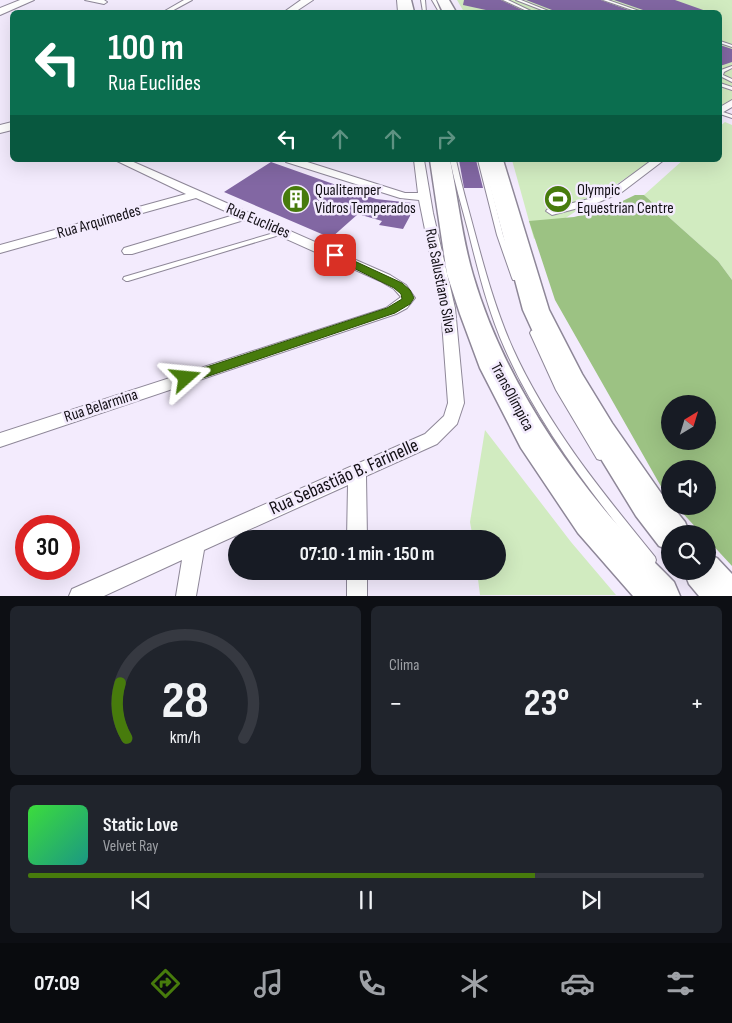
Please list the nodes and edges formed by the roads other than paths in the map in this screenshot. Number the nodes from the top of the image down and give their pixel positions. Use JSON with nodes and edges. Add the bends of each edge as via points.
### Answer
{"nodes":[{"id":1,"x":29,"y":0,"type":"edge"},
{"id":2,"x":88,"y":0,"type":"edge"},
{"id":3,"x":189,"y":0,"type":"edge"},
{"id":4,"x":308,"y":0,"type":"edge"},
{"id":5,"x":400,"y":0,"type":"edge"},
{"id":6,"x":505,"y":0,"type":"edge"},
{"id":7,"x":518,"y":0,"type":"edge"},
{"id":8,"x":606,"y":0,"type":"edge"},
{"id":9,"x":104,"y":2,"type":"dead end"},
{"id":10,"x":414,"y":7,"type":"edge"},
{"id":11,"x":170,"y":10,"type":"edge"},
{"id":12,"x":292,"y":10,"type":"edge"},
{"id":13,"x":527,"y":10,"type":"edge"},
{"id":14,"x":543,"y":10,"type":"edge"},
{"id":15,"x":634,"y":10,"type":"edge"},
{"id":16,"x":0,"y":12,"type":"edge"},
{"id":17,"x":125,"y":162,"type":"edge"},
{"id":18,"x":296,"y":162,"type":"edge"},
{"id":19,"x":419,"y":162,"type":"edge"},
{"id":20,"x":440,"y":162,"type":"edge"},
{"id":21,"x":453,"y":162,"type":"edge"},
{"id":22,"x":482,"y":162,"type":"edge"},
{"id":23,"x":494,"y":162,"type":"edge"},
{"id":24,"x":656,"y":162,"type":"edge"},
{"id":25,"x":198,"y":194,"type":"junction"},
{"id":26,"x":424,"y":197,"type":"junction"},
{"id":27,"x":552,"y":211,"type":"dead end"},
{"id":28,"x":245,"y":216,"type":"junction"},
{"id":29,"x":285,"y":232,"type":"junction"},
{"id":30,"x":0,"y":249,"type":"edge"},
{"id":31,"x":128,"y":251,"type":"dead end"},
{"id":32,"x":126,"y":279,"type":"dead end"},
{"id":33,"x":518,"y":286,"type":"dead end"},
{"id":34,"x":402,"y":305,"type":"joint"},
{"id":35,"x":532,"y":327,"type":"dead end"},
{"id":36,"x":456,"y":403,"type":"joint"},
{"id":37,"x":0,"y":440,"type":"edge"},
{"id":38,"x":607,"y":467,"type":"dead end"},
{"id":39,"x":357,"y":471,"type":"junction"},
{"id":40,"x":665,"y":525,"type":"edge"},
{"id":41,"x":357,"y":530,"type":"edge"},
{"id":42,"x":195,"y":543,"type":"junction"},
{"id":43,"x":656,"y":566,"type":"dead end"},
{"id":44,"x":357,"y":580,"type":"edge"},
{"id":45,"x":712,"y":580,"type":"edge"},
{"id":46,"x":79,"y":596,"type":"edge"},
{"id":47,"x":186,"y":596,"type":"edge"},
{"id":48,"x":357,"y":596,"type":"edge"},
{"id":49,"x":660,"y":596,"type":"edge"},
{"id":50,"x":725,"y":596,"type":"edge"}],
"edges":[{"from":1,"to":16,"type":"street"},
{"from":2,"to":9,"type":"street"},
{"from":3,"to":11,"type":"street"},
{"from":4,"to":12,"type":"street"},
{"from":5,"to":10,"type":"street"},
{"from":6,"to":13,"type":"lane"},
{"from":7,"to":14,"type":"lane"},
{"from":8,"to":15,"type":"lane"},
{"from":17,"to":25,"type":"street","name":"Rua Euclides"},
{"from":18,"to":26,"type":"street","via":[[404,196]]},
{"from":19,"to":26,"type":"street","name":"Rua Salustiano Silva"},
{"from":20,"to":49,"type":"highway","name":"TransOlímpica","via":[[460,274],[495,368],[533,438],[591,521]]},
{"from":21,"to":43,"type":"lane","name":"TransOlímpica","via":[[490,304],[518,367],[560,438]]},
{"from":22,"to":33,"type":"lane","via":[[500,235]]},
{"from":23,"to":40,"type":"highway","via":[[536,310],[600,432]]},
{"from":24,"to":27,"type":"street","via":[[618,190]]},
{"from":25,"to":28,"type":"street","name":"Rua Euclides"},
{"from":25,"to":30,"type":"street","name":"Rua Arquimedes"},
{"from":26,"to":36,"type":"street","name":"Rua Salustiano Silva","via":[[448,308]]},
{"from":28,"to":29,"type":"street","name":"Rua Euclides"},
{"from":28,"to":31,"type":"street"},
{"from":29,"to":32,"type":"lane"},
{"from":29,"to":34,"type":"street","name":"Rua Euclides","via":[[398,286],[408,298]]},
{"from":34,"to":37,"type":"street","name":"Rua Belarmina"},
{"from":35,"to":38,"type":"lane","via":[[560,390]]},
{"from":36,"to":39,"type":"street","name":"Rua Sebastião B. Farinelle","via":[[451,420],[431,439]]},
{"from":39,"to":41,"type":"street"},
{"from":39,"to":42,"type":"street","name":"Rua Sebastião B. Farinelle"},
{"from":42,"to":46,"type":"street","name":"Rua Sebastião B. Farinelle"},
{"from":42,"to":47,"type":"street"},
{"from":44,"to":48,"type":"street"},
{"from":45,"to":50,"type":"highway"}]}
